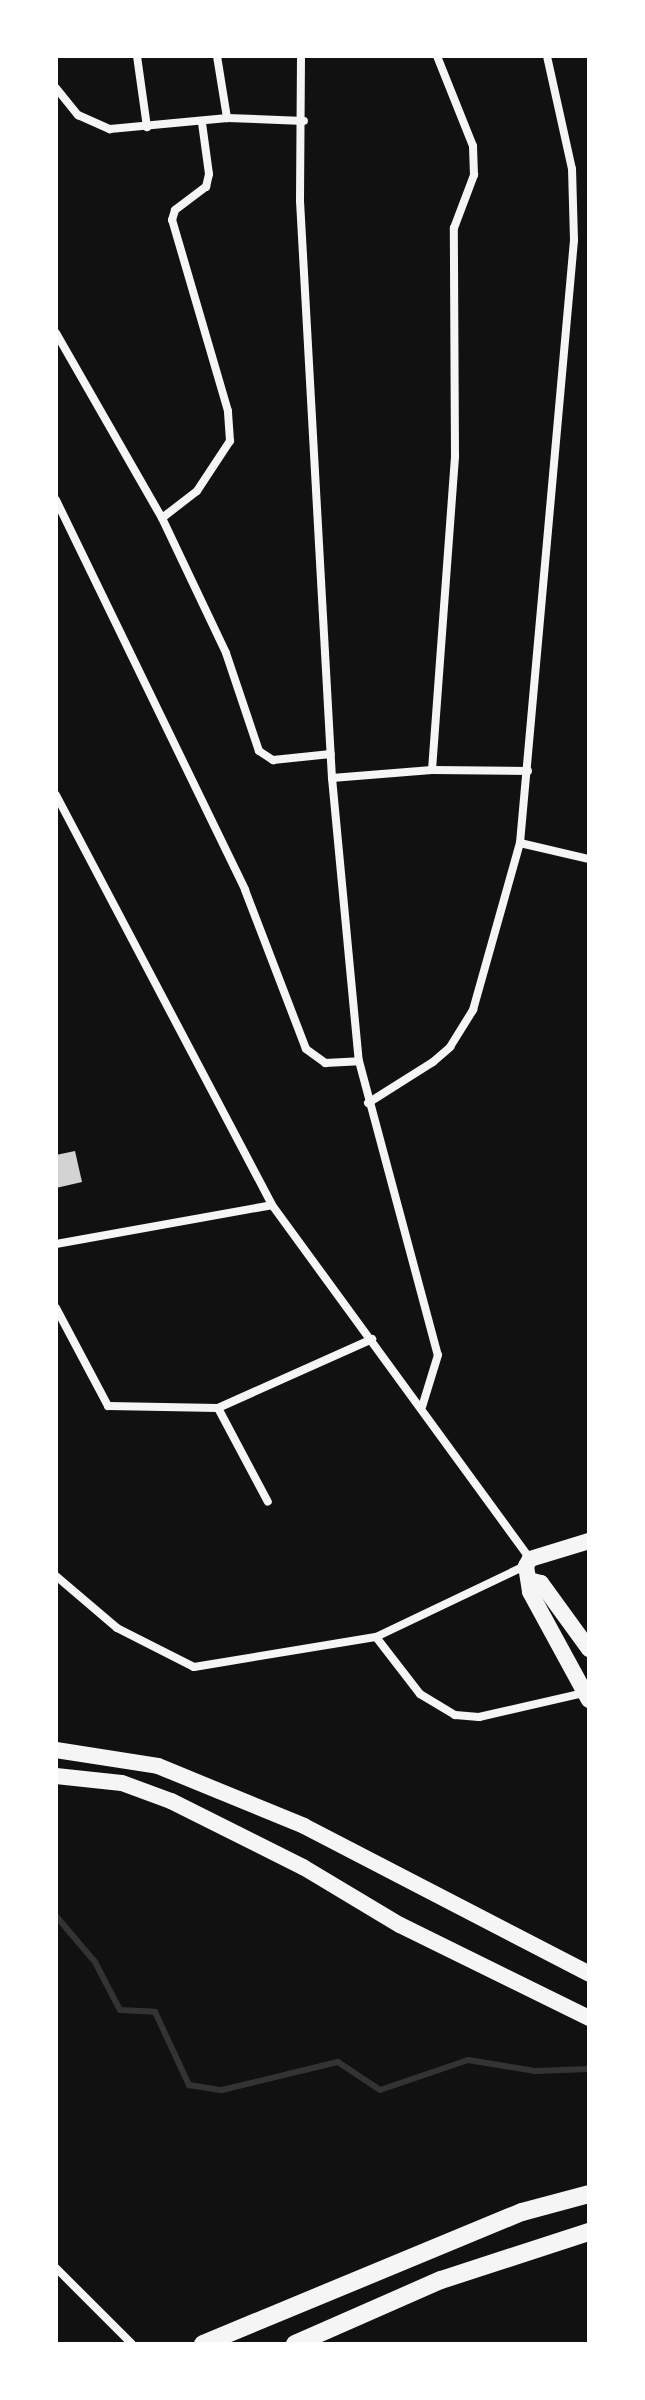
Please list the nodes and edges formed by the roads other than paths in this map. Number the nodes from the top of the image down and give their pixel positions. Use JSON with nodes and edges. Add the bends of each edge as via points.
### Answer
{"nodes":[{"id":1,"x":137,"y":56,"type":"edge"},
{"id":2,"x":217,"y":56,"type":"edge"},
{"id":3,"x":301,"y":56,"type":"edge"},
{"id":4,"x":437,"y":56,"type":"edge"},
{"id":5,"x":547,"y":56,"type":"edge"},
{"id":6,"x":56,"y":88,"type":"edge"},
{"id":7,"x":227,"y":118,"type":"junction"},
{"id":8,"x":304,"y":121,"type":"junction"},
{"id":9,"x":202,"y":123,"type":"junction"},
{"id":10,"x":147,"y":127,"type":"junction"},
{"id":11,"x":56,"y":333,"type":"edge"},
{"id":12,"x":56,"y":500,"type":"edge"},
{"id":13,"x":162,"y":518,"type":"junction"},
{"id":14,"x":331,"y":754,"type":"junction"},
{"id":15,"x":432,"y":770,"type":"junction"},
{"id":16,"x":528,"y":771,"type":"junction"},
{"id":17,"x":332,"y":778,"type":"junction"},
{"id":18,"x":56,"y":795,"type":"edge"},
{"id":19,"x":520,"y":843,"type":"junction"},
{"id":20,"x":589,"y":859,"type":"edge"},
{"id":21,"x":359,"y":1061,"type":"junction"},
{"id":22,"x":368,"y":1103,"type":"junction"},
{"id":23,"x":272,"y":1205,"type":"junction"},
{"id":24,"x":56,"y":1244,"type":"edge"},
{"id":25,"x":56,"y":1308,"type":"edge"},
{"id":26,"x":372,"y":1339,"type":"junction"},
{"id":27,"x":422,"y":1407,"type":"junction"},
{"id":28,"x":218,"y":1408,"type":"junction"},
{"id":29,"x":268,"y":1502,"type":"dead end"},
{"id":30,"x":589,"y":1541,"type":"edge"},
{"id":31,"x":528,"y":1568,"type":"junction"},
{"id":32,"x":56,"y":1576,"type":"edge"},
{"id":33,"x":376,"y":1637,"type":"junction"},
{"id":34,"x":589,"y":1649,"type":"edge"},
{"id":35,"x":587,"y":1696,"type":"edge"},
{"id":36,"x":56,"y":1750,"type":"edge"},
{"id":37,"x":56,"y":1776,"type":"edge"},
{"id":38,"x":589,"y":1974,"type":"edge"},
{"id":39,"x":589,"y":2018,"type":"edge"},
{"id":40,"x":589,"y":2194,"type":"edge"},
{"id":41,"x":589,"y":2232,"type":"edge"},
{"id":42,"x":57,"y":2271,"type":"edge"},
{"id":43,"x":132,"y":2344,"type":"edge"},
{"id":44,"x":203,"y":2344,"type":"edge"},
{"id":45,"x":295,"y":2344,"type":"edge"}],
"edges":[{"from":1,"to":10,"type":"street"},
{"from":2,"to":7,"type":"street"},
{"from":3,"to":8,"type":"street"},
{"from":4,"to":15,"type":"street","via":[[473,146],[474,175],[454,228],[455,456]]},
{"from":5,"to":16,"type":"street","via":[[572,169],[574,240]]},
{"from":6,"to":10,"type":"street","via":[[91,123],[110,129]]},
{"from":7,"to":8,"type":"street"},
{"from":7,"to":9,"type":"street"},
{"from":8,"to":14,"type":"street","via":[[300,201]]},
{"from":9,"to":10,"type":"street"},
{"from":9,"to":13,"type":"street","via":[[206,187],[175,210],[172,220],[228,411],[230,441],[197,491]]},
{"from":11,"to":13,"type":"street"},
{"from":12,"to":21,"type":"street","via":[[245,890],[306,1049],[325,1063]]},
{"from":13,"to":14,"type":"street","via":[[226,653],[259,751],[273,760]]},
{"from":14,"to":17,"type":"street"},
{"from":15,"to":16,"type":"street"},
{"from":15,"to":17,"type":"street"},
{"from":16,"to":19,"type":"street"},
{"from":17,"to":21,"type":"street"},
{"from":18,"to":23,"type":"street"},
{"from":19,"to":20,"type":"street"},
{"from":19,"to":22,"type":"street","via":[[473,1010],[450,1047]]},
{"from":21,"to":22,"type":"street"},
{"from":22,"to":27,"type":"street","via":[[434,1326],[438,1355]]},
{"from":23,"to":24,"type":"street"},
{"from":23,"to":26,"type":"street"},
{"from":25,"to":28,"type":"street","via":[[108,1406]]},
{"from":26,"to":27,"type":"street"},
{"from":26,"to":28,"type":"street"},
{"from":27,"to":31,"type":"street"},
{"from":28,"to":29,"type":"street"},
{"from":30,"to":31,"type":"main road"},
{"from":31,"to":33,"type":"street"},
{"from":31,"to":34,"type":"main road"},
{"from":31,"to":35,"type":"main road","via":[[530,1592]]},
{"from":32,"to":33,"type":"street","via":[[117,1628],[194,1667]]},
{"from":33,"to":35,"type":"street","via":[[420,1694],[455,1715],[479,1717]]},
{"from":36,"to":38,"type":"main road","via":[[158,1766],[304,1826]]},
{"from":37,"to":39,"type":"main road","via":[[122,1783],[171,1801],[303,1867],[400,1925]]},
{"from":40,"to":44,"type":"main road","via":[[522,2212]]},
{"from":41,"to":45,"type":"main road","via":[[441,2280]]},
{"from":42,"to":43,"type":"street"}]}
